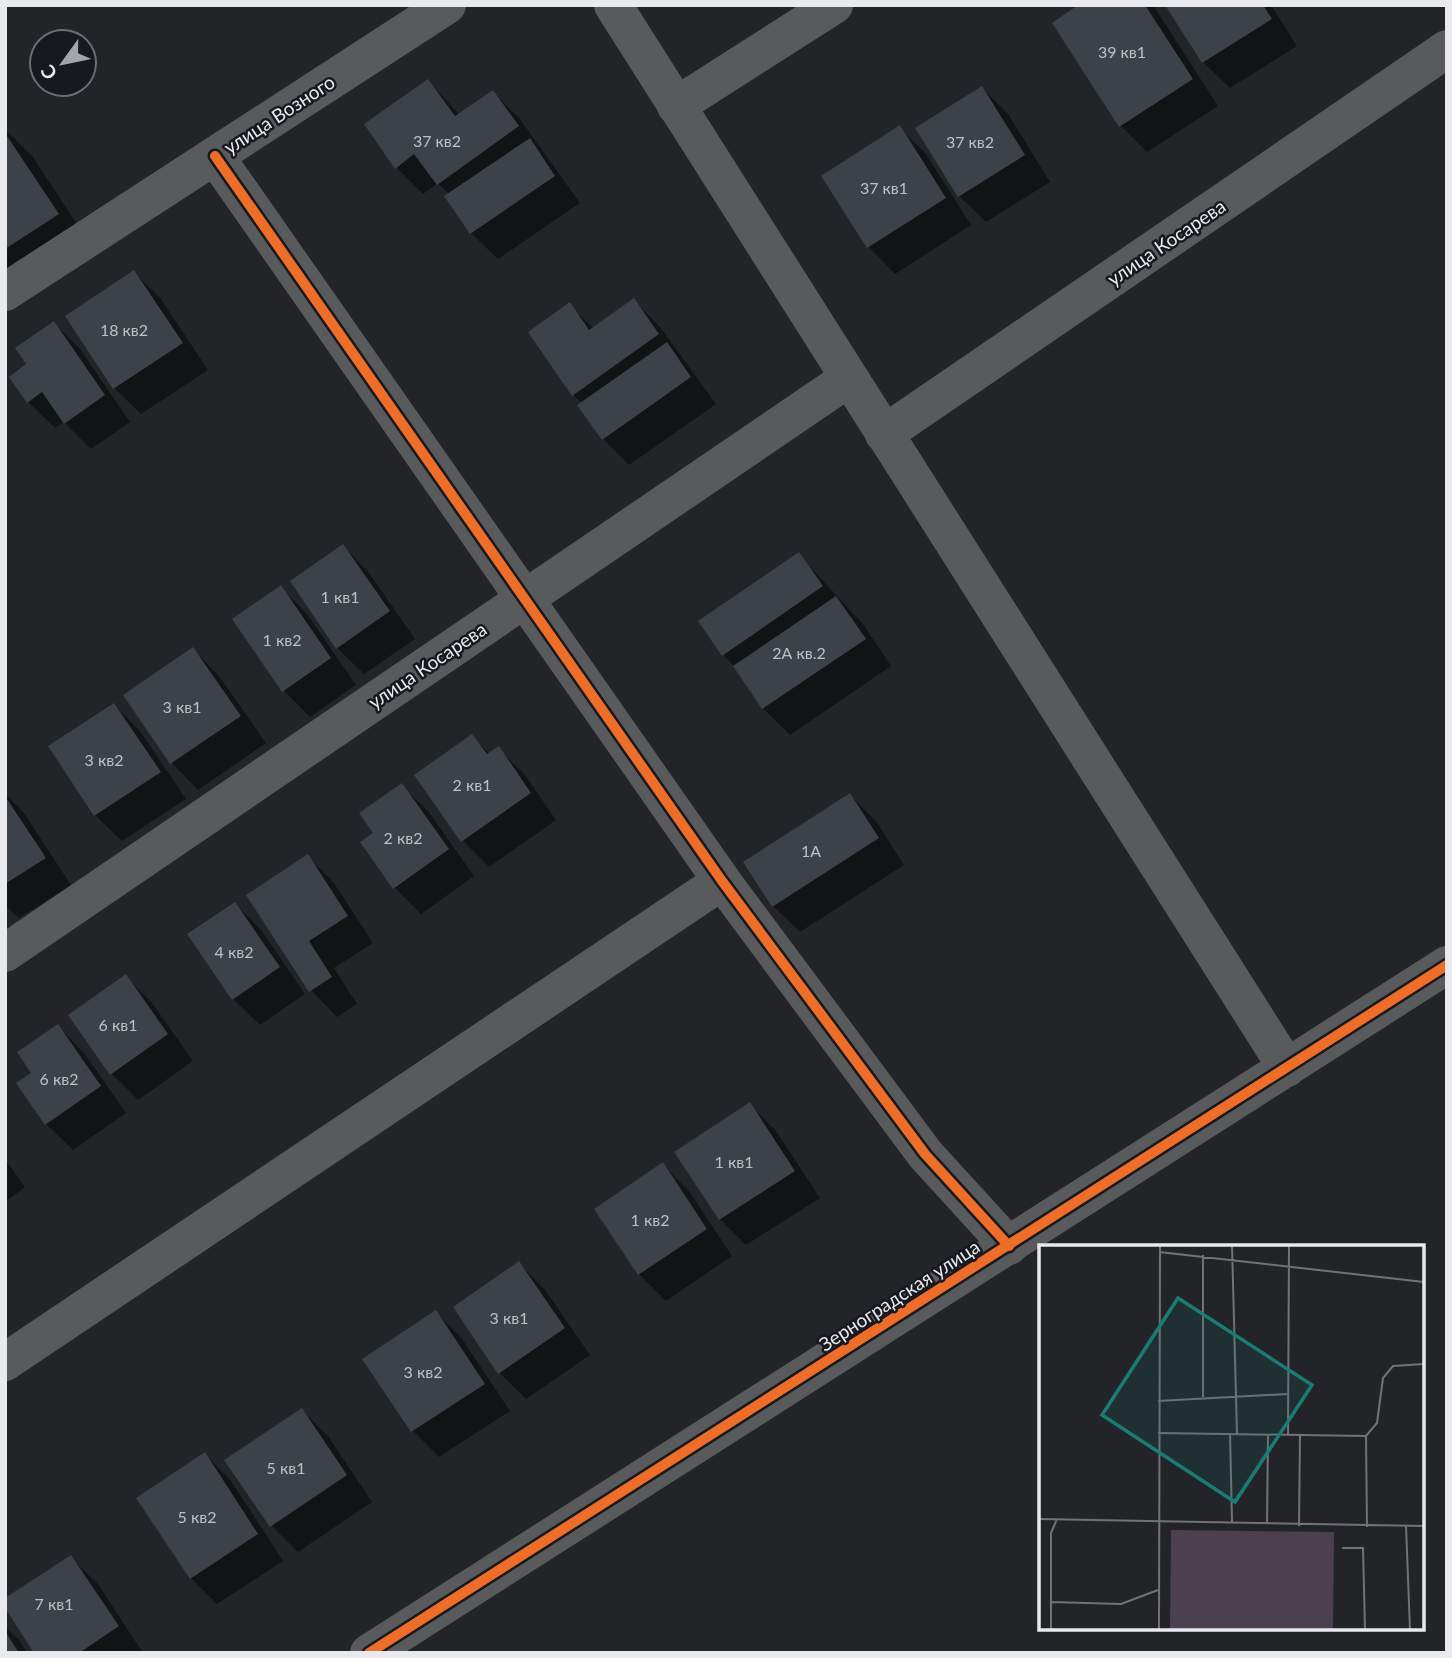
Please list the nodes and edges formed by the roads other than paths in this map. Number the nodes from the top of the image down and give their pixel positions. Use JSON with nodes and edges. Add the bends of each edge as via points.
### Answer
{"nodes":[{"id":1,"x":447,"y":5,"type":"edge"},
{"id":2,"x":613,"y":5,"type":"edge"},
{"id":3,"x":834,"y":5,"type":"edge"},
{"id":4,"x":1447,"y":49,"type":"edge"},
{"id":5,"x":676,"y":106,"type":"junction"},
{"id":6,"x":215,"y":156,"type":"junction"},
{"id":7,"x":5,"y":292,"type":"edge"},
{"id":8,"x":849,"y":378,"type":"junction"},
{"id":9,"x":884,"y":434,"type":"junction"},
{"id":10,"x":523,"y":600,"type":"junction"},
{"id":11,"x":722,"y":881,"type":"junction"},
{"id":12,"x":5,"y":953,"type":"edge"},
{"id":13,"x":1447,"y":965,"type":"edge"},
{"id":14,"x":1287,"y":1068,"type":"junction"},
{"id":15,"x":1009,"y":1246,"type":"junction"},
{"id":16,"x":5,"y":1362,"type":"edge"},
{"id":17,"x":369,"y":1653,"type":"edge"}],
"edges":[{"from":1,"to":6,"type":"street","name":"улица Возного"},
{"from":2,"to":5,"type":"street"},
{"from":3,"to":5,"type":"street"},
{"from":4,"to":9,"type":"street","name":"улица Косарева"},
{"from":5,"to":8,"type":"street"},
{"from":6,"to":7,"type":"street","name":"улица Возного"},
{"from":6,"to":10,"type":"street"},
{"from":8,"to":9,"type":"street"},
{"from":8,"to":10,"type":"street","name":"улица Косарева"},
{"from":9,"to":14,"type":"street"},
{"from":10,"to":11,"type":"street"},
{"from":10,"to":12,"type":"street","name":"улица Косарева"},
{"from":11,"to":15,"type":"street","via":[[925,1154]]},
{"from":11,"to":16,"type":"street"},
{"from":13,"to":14,"type":"street","name":"Зерноградская улица"},
{"from":14,"to":15,"type":"street","name":"Зерноградская улица"},
{"from":15,"to":17,"type":"street","name":"Зерноградская улица"}]}
